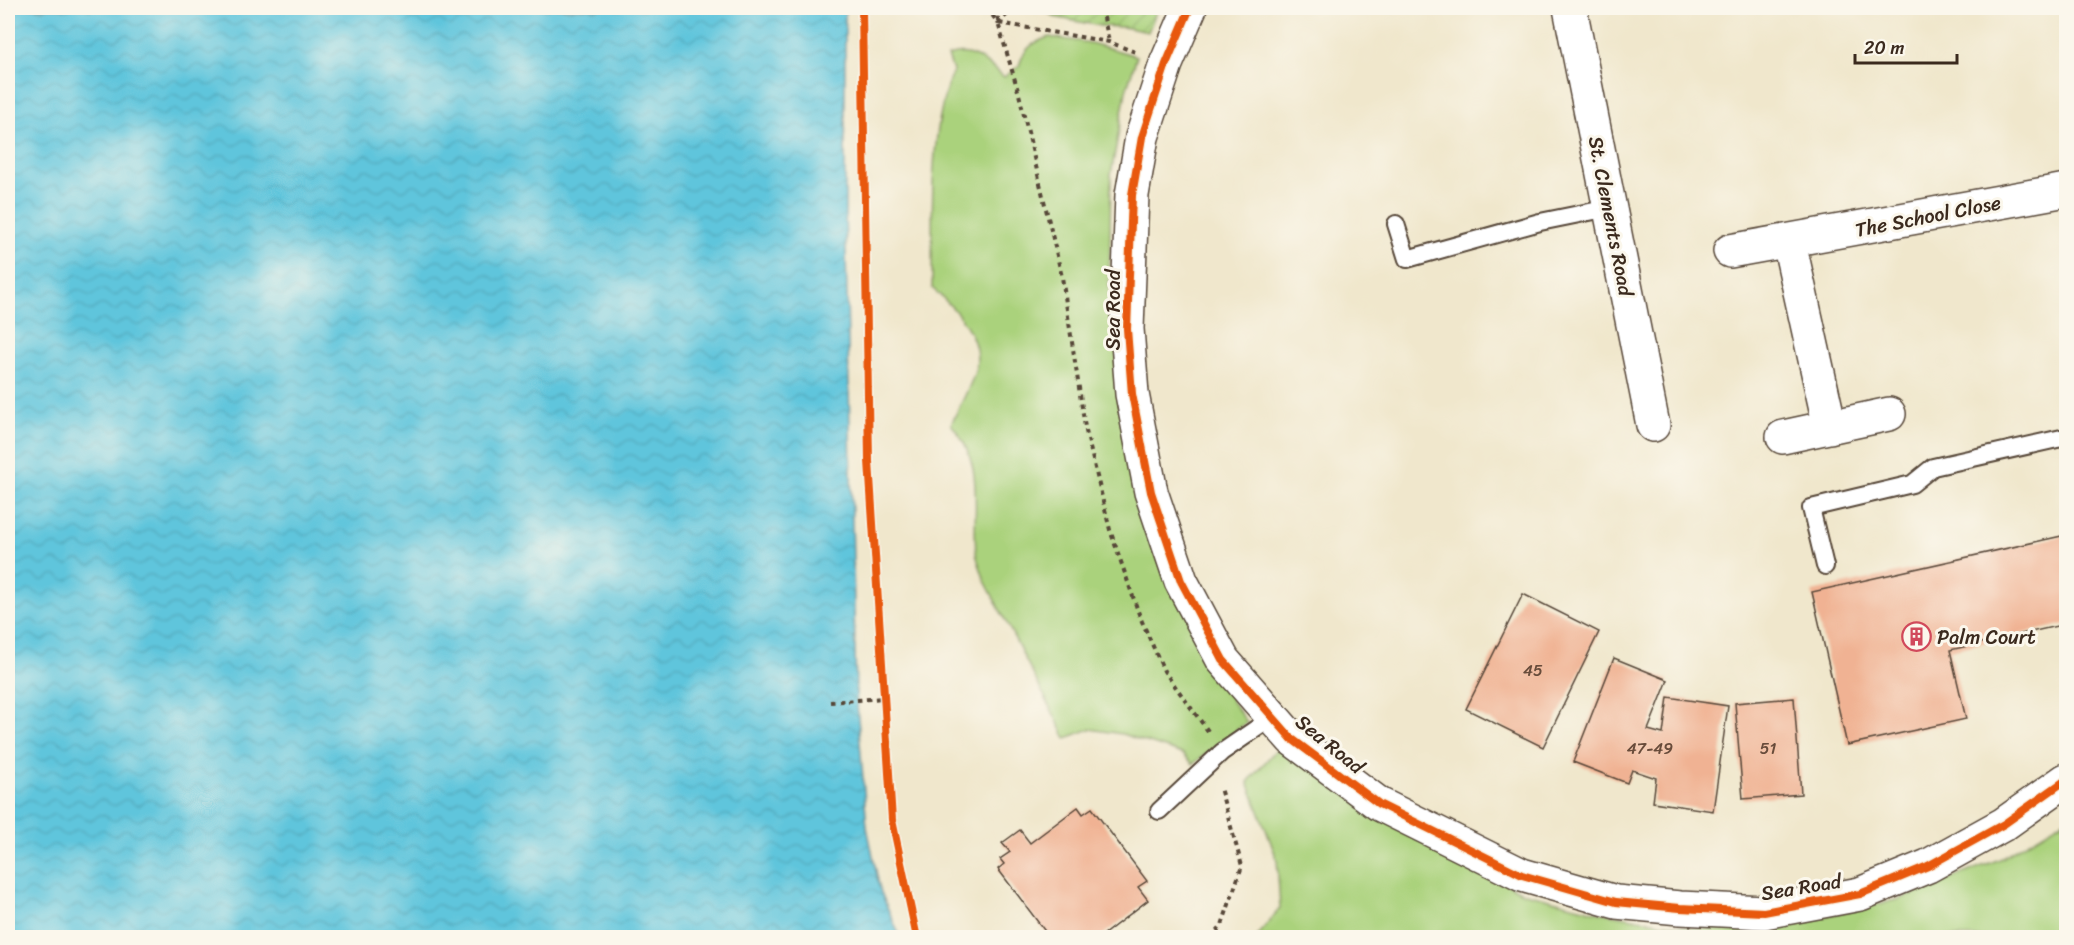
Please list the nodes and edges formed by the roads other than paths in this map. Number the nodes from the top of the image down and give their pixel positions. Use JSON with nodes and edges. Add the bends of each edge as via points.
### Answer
{"nodes":[{"id":1,"x":1190,"y":8,"type":"edge"},
{"id":2,"x":1570,"y":8,"type":"edge"},
{"id":3,"x":2067,"y":190,"type":"edge"},
{"id":4,"x":1609,"y":208,"type":"junction"},
{"id":5,"x":1396,"y":224,"type":"dead end"},
{"id":6,"x":1789,"y":242,"type":"junction"},
{"id":7,"x":1730,"y":251,"type":"dead end"},
{"id":8,"x":1889,"y":414,"type":"dead end"},
{"id":9,"x":1653,"y":425,"type":"dead end"},
{"id":10,"x":1830,"y":427,"type":"junction"},
{"id":11,"x":1783,"y":437,"type":"dead end"},
{"id":12,"x":2067,"y":438,"type":"edge"},
{"id":13,"x":1825,"y":566,"type":"dead end"},
{"id":14,"x":1273,"y":717,"type":"junction"},
{"id":15,"x":2067,"y":780,"type":"edge"},
{"id":16,"x":1160,"y":811,"type":"dead end"}],
"edges":[{"from":1,"to":14,"type":"street","name":"Sea Road","via":[[1142,137],[1132,195],[1127,329],[1132,394],[1152,492],[1181,581],[1223,660]]},
{"from":2,"to":4,"type":"street","name":"St. Clements Road"},
{"from":3,"to":6,"type":"street","name":"The School Close"},
{"from":4,"to":5,"type":"lane","via":[[1540,222],[1407,259]]},
{"from":4,"to":9,"type":"street","name":"St. Clements Road"},
{"from":6,"to":7,"type":"street","name":"The School Close"},
{"from":6,"to":10,"type":"street"},
{"from":8,"to":10,"type":"street"},
{"from":10,"to":11,"type":"street"},
{"from":12,"to":13,"type":"lane","via":[[1933,467],[1912,484],[1811,508]]},
{"from":14,"to":15,"type":"street","name":"Sea Road","via":[[1292,739],[1379,804],[1522,875],[1616,902],[1680,908],[1764,912],[1860,894],[1928,866],[2004,824]]},
{"from":14,"to":16,"type":"lane","via":[[1222,752]]}]}
